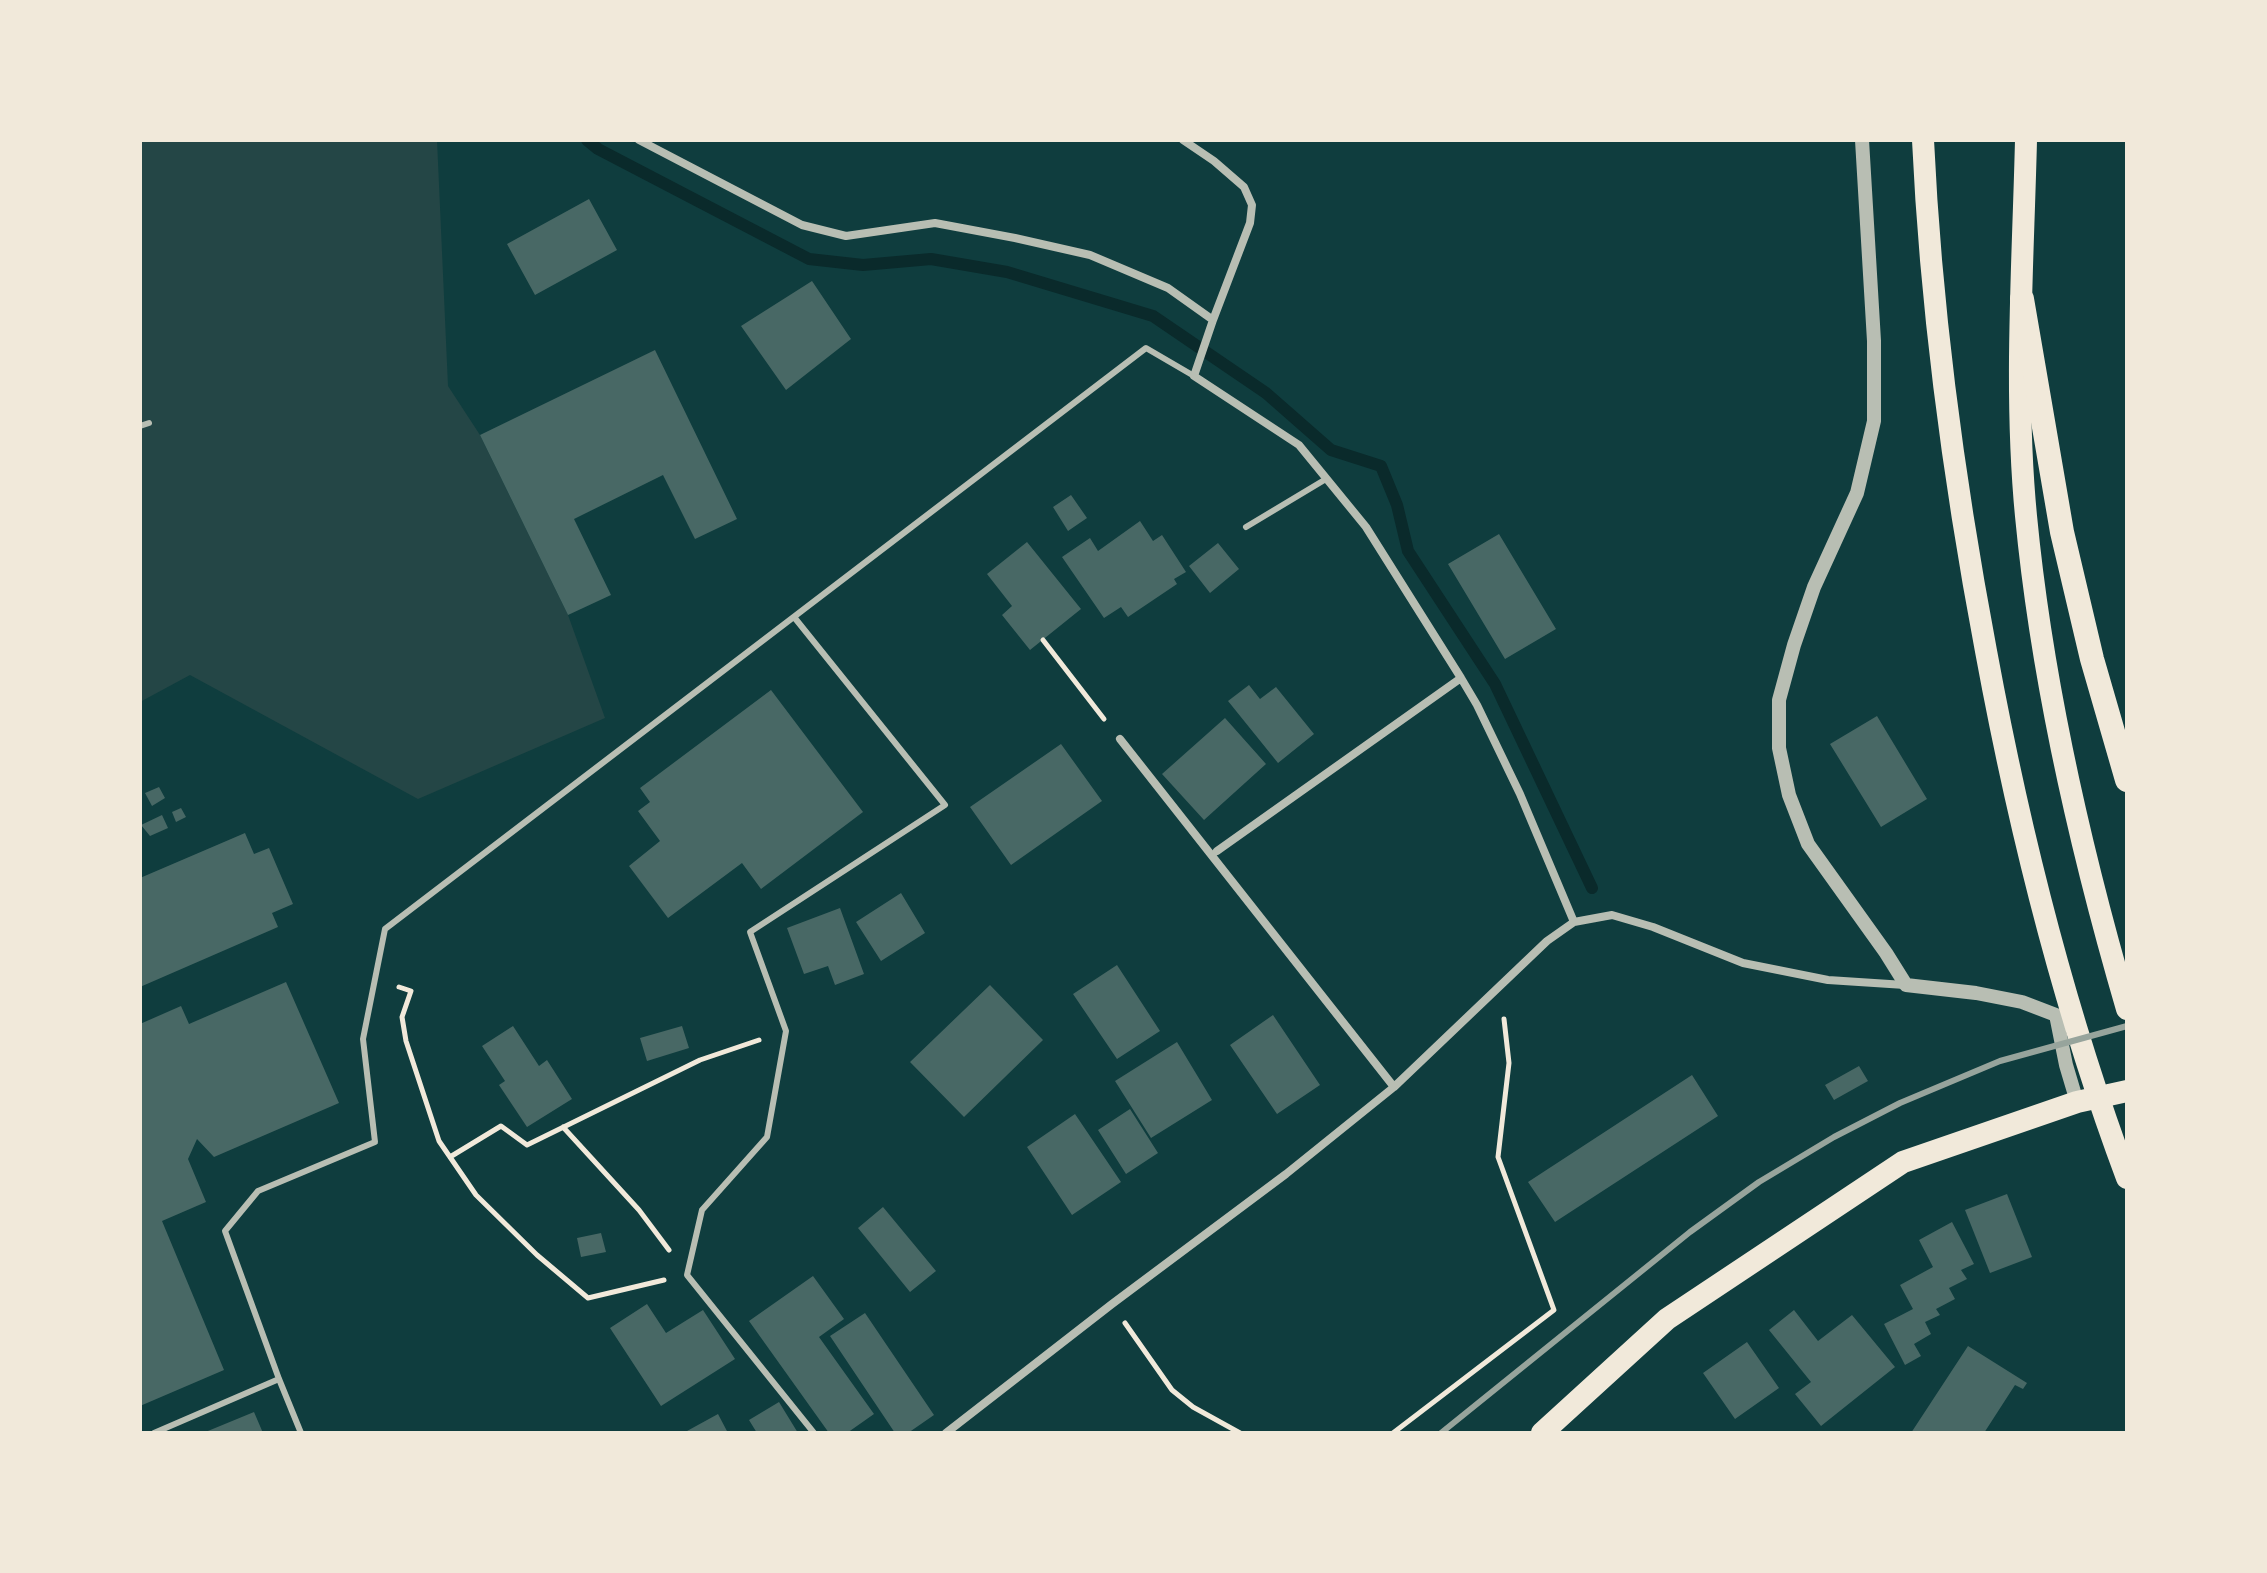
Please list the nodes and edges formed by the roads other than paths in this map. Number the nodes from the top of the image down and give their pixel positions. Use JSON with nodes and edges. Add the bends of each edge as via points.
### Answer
{"nodes":[{"id":1,"x":639,"y":140,"type":"edge"},
{"id":2,"x":1183,"y":140,"type":"edge"},
{"id":3,"x":1862,"y":140,"type":"edge"},
{"id":4,"x":1923,"y":140,"type":"edge"},
{"id":5,"x":2026,"y":140,"type":"edge"},
{"id":6,"x":2022,"y":299,"type":"junction"},
{"id":7,"x":1212,"y":321,"type":"junction"},
{"id":8,"x":1194,"y":374,"type":"junction"},
{"id":9,"x":149,"y":423,"type":"dead end"},
{"id":10,"x":140,"y":426,"type":"edge"},
{"id":11,"x":1326,"y":479,"type":"junction"},
{"id":12,"x":1246,"y":527,"type":"dead end"},
{"id":13,"x":794,"y":617,"type":"junction"},
{"id":14,"x":1461,"y":678,"type":"junction"},
{"id":15,"x":1120,"y":739,"type":"road end"},
{"id":16,"x":2127,"y":780,"type":"edge"},
{"id":17,"x":1217,"y":851,"type":"dead end"},
{"id":18,"x":1574,"y":922,"type":"junction"},
{"id":19,"x":1906,"y":985,"type":"junction"},
{"id":20,"x":2127,"y":1009,"type":"edge"},
{"id":21,"x":1394,"y":1087,"type":"junction"},
{"id":22,"x":2127,"y":1091,"type":"edge"},
{"id":23,"x":2077,"y":1102,"type":"junction"},
{"id":24,"x":2127,"y":1178,"type":"edge"},
{"id":25,"x":279,"y":1379,"type":"junction"},
{"id":26,"x":154,"y":1433,"type":"edge"},
{"id":27,"x":301,"y":1433,"type":"edge"},
{"id":28,"x":814,"y":1433,"type":"edge"},
{"id":29,"x":946,"y":1433,"type":"edge"},
{"id":30,"x":1542,"y":1433,"type":"edge"}],
"edges":[{"from":1,"to":7,"type":"street","via":[[802,225],[846,236],[935,223],[1090,255],[1168,288]]},
{"from":2,"to":7,"type":"street","via":[[1244,187],[1252,205]]},
{"from":3,"to":19,"type":"street","via":[[1874,421],[1857,493],[1794,645],[1779,700],[1779,748],[1789,795],[1808,844]]},
{"from":4,"to":24,"type":"highway","via":[[1947,413],[1967,549],[2024,838],[2088,1066]]},
{"from":5,"to":6,"type":"highway"},
{"from":6,"to":16,"type":"highway","via":[[2062,532]]},
{"from":6,"to":20,"type":"highway","via":[[2021,419],[2037,608],[2103,926]]},
{"from":7,"to":8,"type":"street"},
{"from":8,"to":11,"type":"street","via":[[1299,445]]},
{"from":8,"to":13,"type":"lane","via":[[1146,348]]},
{"from":9,"to":10,"type":"lane"},
{"from":11,"to":12,"type":"lane"},
{"from":11,"to":14,"type":"street","via":[[1366,527]]},
{"from":13,"to":25,"type":"lane","via":[[385,929],[363,1039],[375,1142],[258,1191],[225,1231]]},
{"from":13,"to":28,"type":"lane","via":[[945,805],[750,932],[786,1031],[767,1137],[702,1210],[687,1275]]},
{"from":14,"to":17,"type":"street"},
{"from":14,"to":18,"type":"street","via":[[1520,794]]},
{"from":15,"to":21,"type":"street"},
{"from":18,"to":19,"type":"street","via":[[1612,915],[1743,963],[1828,980]]},
{"from":18,"to":21,"type":"street","via":[[1547,941]]},
{"from":19,"to":23,"type":"street","via":[[2022,1002],[2056,1015]]},
{"from":21,"to":29,"type":"street"},
{"from":22,"to":23,"type":"highway"},
{"from":23,"to":30,"type":"highway","via":[[1903,1162],[1667,1319]]},
{"from":25,"to":26,"type":"lane"},
{"from":25,"to":27,"type":"lane"}]}
